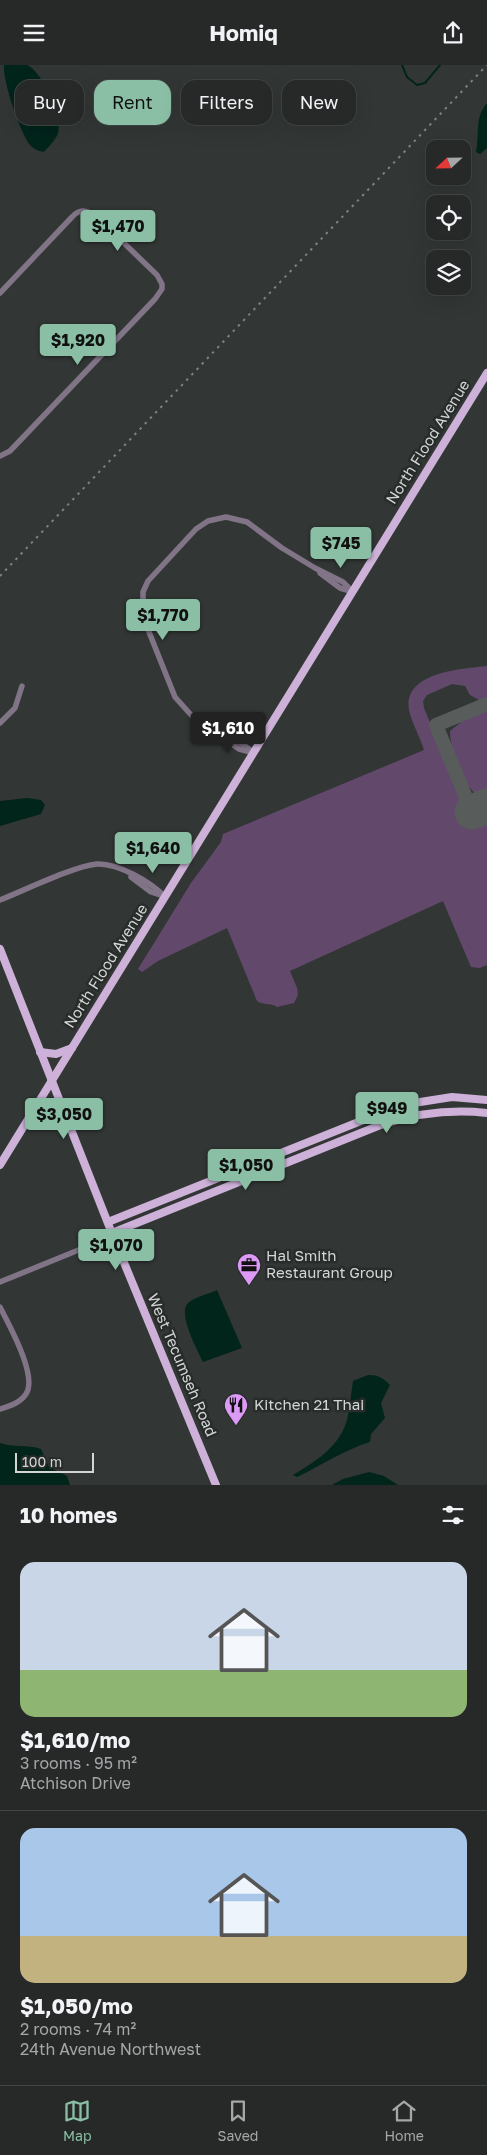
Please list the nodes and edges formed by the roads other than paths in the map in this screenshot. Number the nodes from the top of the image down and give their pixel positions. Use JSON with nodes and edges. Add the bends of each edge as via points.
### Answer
{"nodes":[{"id":1,"x":0,"y":293,"type":"edge"},
{"id":2,"x":487,"y":373,"type":"edge"},
{"id":3,"x":0,"y":456,"type":"edge"},
{"id":4,"x":352,"y":591,"type":"junction"},
{"id":5,"x":22,"y":686,"type":"dead end"},
{"id":6,"x":0,"y":723,"type":"edge"},
{"id":7,"x":254,"y":753,"type":"junction"},
{"id":8,"x":165,"y":897,"type":"junction"},
{"id":9,"x":0,"y":900,"type":"edge"},
{"id":10,"x":0,"y":949,"type":"edge"},
{"id":11,"x":72,"y":1048,"type":"junction"},
{"id":12,"x":40,"y":1052,"type":"junction"},
{"id":13,"x":52,"y":1081,"type":"junction"},
{"id":14,"x":487,"y":1099,"type":"edge"},
{"id":15,"x":487,"y":1113,"type":"edge"},
{"id":16,"x":30,"y":1117,"type":"junction"},
{"id":17,"x":68,"y":1120,"type":"junction"},
{"id":18,"x":0,"y":1165,"type":"edge"},
{"id":19,"x":108,"y":1222,"type":"junction"},
{"id":20,"x":113,"y":1234,"type":"junction"},
{"id":21,"x":0,"y":1282,"type":"edge"},
{"id":22,"x":0,"y":1307,"type":"edge"},
{"id":23,"x":0,"y":1409,"type":"edge"},
{"id":24,"x":216,"y":1485,"type":"edge"}],
"edges":[{"from":1,"to":3,"type":"street","via":[[79,211],[88,211],[98,219],[162,282],[162,289],[128,328],[10,451]]},
{"from":2,"to":4,"type":"main road","name":"North Flood Avenue"},
{"from":4,"to":7,"type":"main road","name":"North Flood Avenue"},
{"from":4,"to":7,"type":"street","via":[[340,588],[247,522],[233,517],[220,517],[196,529],[152,576],[143,592],[142,613],[175,697],[192,716]]},
{"from":5,"to":6,"type":"street","via":[[15,708]]},
{"from":7,"to":8,"type":"main road","name":"North Flood Avenue"},
{"from":8,"to":9,"type":"street","via":[[155,887],[125,872],[107,865],[94,865]]},
{"from":8,"to":11,"type":"main road","name":"North Flood Avenue"},
{"from":10,"to":12,"type":"main road","name":"West Tecumseh Road"},
{"from":11,"to":12,"type":"main road","via":[[56,1054]]},
{"from":11,"to":13,"type":"main road","name":"North Flood Avenue"},
{"from":12,"to":13,"type":"main road","name":"West Tecumseh Road"},
{"from":13,"to":16,"type":"main road","name":"North Flood Avenue"},
{"from":13,"to":17,"type":"main road","name":"West Tecumseh Road"},
{"from":14,"to":19,"type":"main road","via":[[452,1097],[401,1105]]},
{"from":15,"to":20,"type":"main road","via":[[446,1111],[396,1120]]},
{"from":16,"to":17,"type":"main road","via":[[50,1111]]},
{"from":16,"to":18,"type":"main road","name":"North Flood Avenue"},
{"from":17,"to":19,"type":"main road","name":"West Tecumseh Road"},
{"from":19,"to":20,"type":"main road","name":"West Tecumseh Road"},
{"from":20,"to":21,"type":"street"},
{"from":20,"to":24,"type":"main road","name":"West Tecumseh Road"},
{"from":22,"to":23,"type":"street","via":[[23,1357],[29,1379],[26,1393],[14,1405]]}]}
